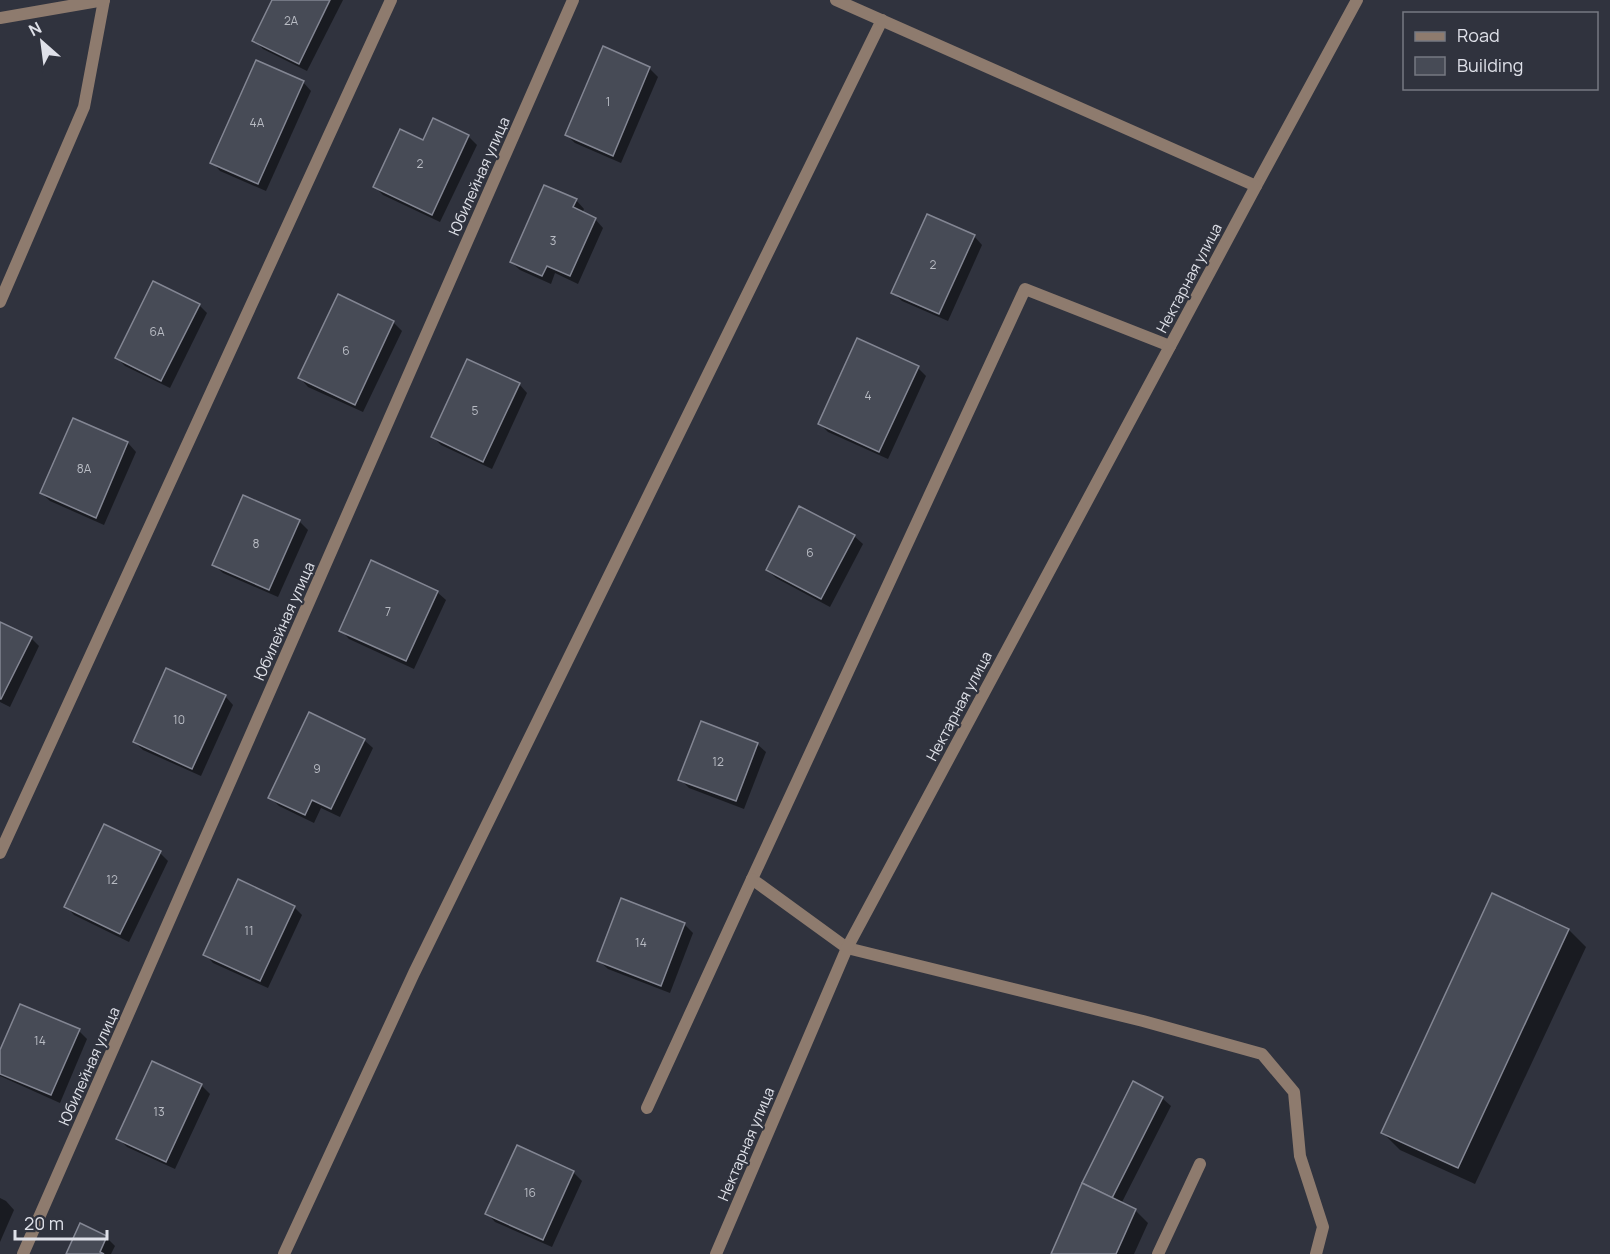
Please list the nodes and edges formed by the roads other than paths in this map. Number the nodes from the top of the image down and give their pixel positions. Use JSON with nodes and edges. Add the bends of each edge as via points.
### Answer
{"nodes":[{"id":1,"x":104,"y":0,"type":"edge"},
{"id":2,"x":391,"y":0,"type":"edge"},
{"id":3,"x":573,"y":0,"type":"edge"},
{"id":4,"x":836,"y":0,"type":"edge"},
{"id":5,"x":1357,"y":0,"type":"edge"},
{"id":6,"x":0,"y":18,"type":"edge"},
{"id":7,"x":882,"y":20,"type":"junction"},
{"id":8,"x":1256,"y":186,"type":"junction"},
{"id":9,"x":0,"y":302,"type":"edge"},
{"id":10,"x":1170,"y":346,"type":"junction"},
{"id":11,"x":0,"y":853,"type":"edge"},
{"id":12,"x":752,"y":879,"type":"junction"},
{"id":13,"x":847,"y":948,"type":"junction"},
{"id":14,"x":647,"y":1108,"type":"dead end"},
{"id":15,"x":1200,"y":1164,"type":"dead end"},
{"id":16,"x":23,"y":1254,"type":"edge"},
{"id":17,"x":284,"y":1254,"type":"edge"},
{"id":18,"x":716,"y":1254,"type":"edge"},
{"id":19,"x":1158,"y":1254,"type":"edge"},
{"id":20,"x":1316,"y":1254,"type":"edge"}],
"edges":[{"from":1,"to":6,"type":"street"},
{"from":1,"to":9,"type":"street","via":[[84,107]]},
{"from":2,"to":11,"type":"street"},
{"from":3,"to":16,"type":"street","name":"Юбилейная улица"},
{"from":4,"to":7,"type":"street"},
{"from":5,"to":8,"type":"street","name":"Нектарная улица"},
{"from":7,"to":8,"type":"street"},
{"from":7,"to":17,"type":"street","via":[[414,973]]},
{"from":8,"to":10,"type":"street","name":"Нектарная улица"},
{"from":10,"to":12,"type":"street","via":[[1025,289]]},
{"from":10,"to":13,"type":"street","name":"Нектарная улица"},
{"from":12,"to":13,"type":"street"},
{"from":12,"to":14,"type":"street"},
{"from":13,"to":18,"type":"street","name":"Нектарная улица"},
{"from":13,"to":20,"type":"street","via":[[1262,1054],[1294,1092],[1300,1156],[1323,1227]]},
{"from":15,"to":19,"type":"street"}]}
